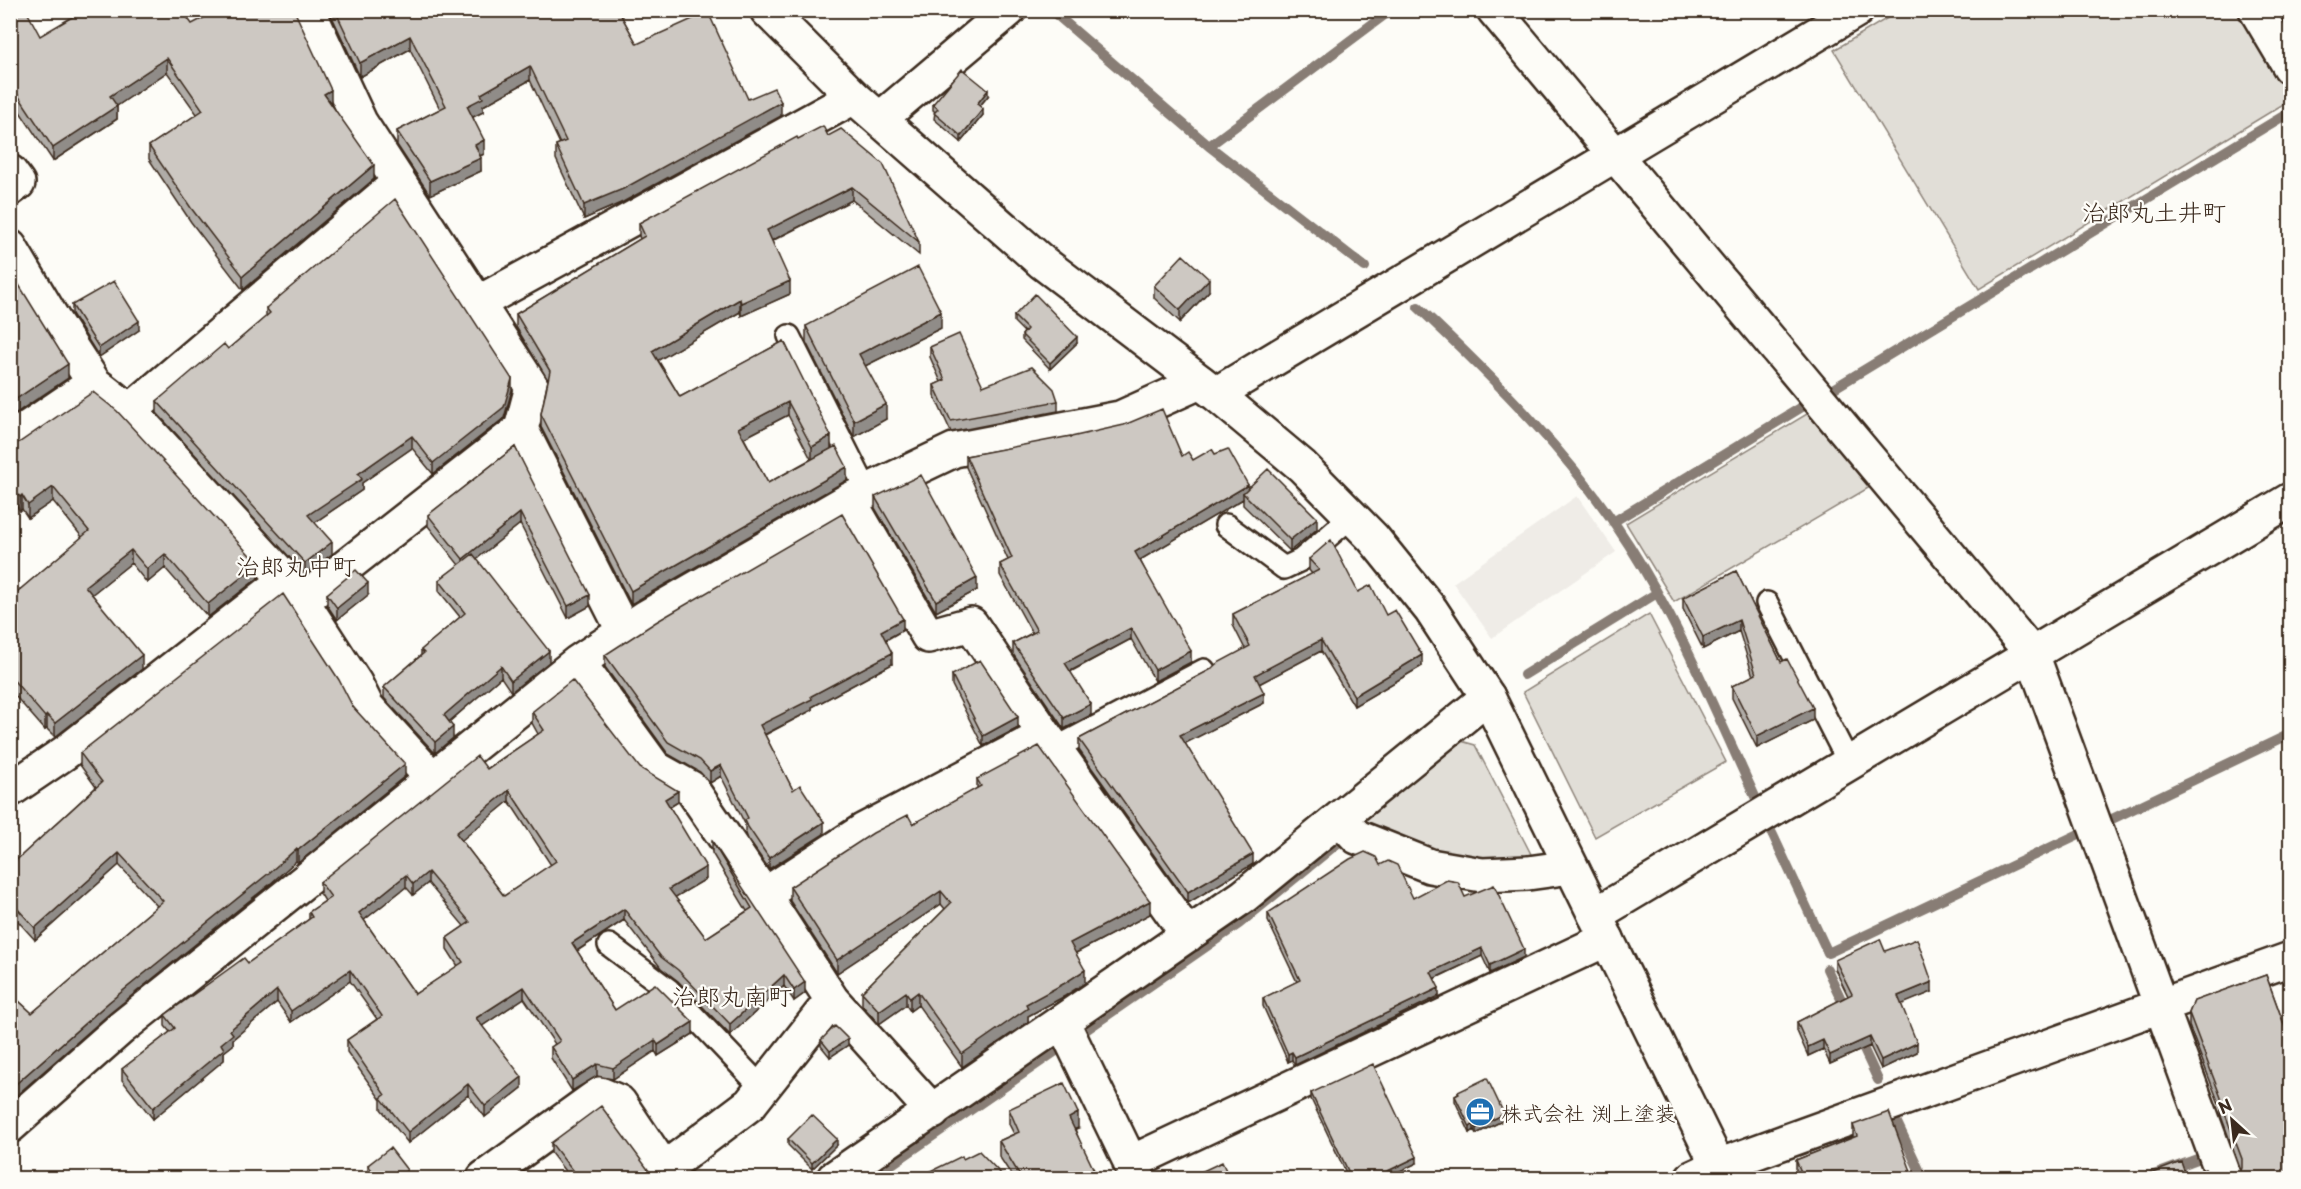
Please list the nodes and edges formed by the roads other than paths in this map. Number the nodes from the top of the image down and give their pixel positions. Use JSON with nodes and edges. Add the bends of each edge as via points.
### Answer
{"nodes":[{"id":1,"x":308,"y":10,"type":"edge"},
{"id":2,"x":767,"y":10,"type":"edge"},
{"id":3,"x":1009,"y":10,"type":"edge"},
{"id":4,"x":1494,"y":10,"type":"edge"},
{"id":5,"x":1857,"y":10,"type":"edge"},
{"id":6,"x":2256,"y":10,"type":"edge"},
{"id":7,"x":2290,"y":67,"type":"edge"},
{"id":8,"x":854,"y":97,"type":"junction"},
{"id":9,"x":880,"y":119,"type":"junction"},
{"id":10,"x":1615,"y":155,"type":"junction"},
{"id":11,"x":10,"y":172,"type":"edge"},
{"id":12,"x":398,"y":183,"type":"junction"},
{"id":13,"x":10,"y":189,"type":"edge"},
{"id":14,"x":10,"y":247,"type":"edge"},
{"id":15,"x":478,"y":303,"type":"junction"},
{"id":16,"x":789,"y":336,"type":"dead end"},
{"id":17,"x":94,"y":383,"type":"junction"},
{"id":18,"x":1208,"y":388,"type":"junction"},
{"id":19,"x":130,"y":411,"type":"junction"},
{"id":20,"x":521,"y":429,"type":"junction"},
{"id":21,"x":10,"y":440,"type":"edge"},
{"id":22,"x":858,"y":496,"type":"junction"},
{"id":23,"x":2290,"y":500,"type":"edge"},
{"id":24,"x":1351,"y":517,"type":"junction"},
{"id":25,"x":1226,"y":525,"type":"dead end"},
{"id":26,"x":294,"y":590,"type":"junction"},
{"id":27,"x":1767,"y":603,"type":"dead end"},
{"id":28,"x":624,"y":632,"type":"junction"},
{"id":29,"x":2032,"y":654,"type":"junction"},
{"id":30,"x":578,"y":662,"type":"junction"},
{"id":31,"x":1204,"y":670,"type":"edge"},
{"id":32,"x":1488,"y":697,"type":"junction"},
{"id":33,"x":1050,"y":742,"type":"junction"},
{"id":34,"x":1849,"y":763,"type":"junction"},
{"id":35,"x":433,"y":779,"type":"junction"},
{"id":36,"x":10,"y":790,"type":"edge"},
{"id":37,"x":1340,"y":819,"type":"junction"},
{"id":38,"x":1571,"y":867,"type":"junction"},
{"id":39,"x":765,"y":895,"type":"junction"},
{"id":40,"x":1601,"y":927,"type":"junction"},
{"id":41,"x":1188,"y":935,"type":"junction"},
{"id":42,"x":609,"y":945,"type":"dead end"},
{"id":43,"x":2290,"y":959,"type":"edge"},
{"id":44,"x":832,"y":999,"type":"junction"},
{"id":45,"x":2161,"y":1006,"type":"junction"},
{"id":46,"x":1062,"y":1022,"type":"junction"},
{"id":47,"x":762,"y":1089,"type":"junction"},
{"id":48,"x":933,"y":1112,"type":"junction"},
{"id":49,"x":10,"y":1126,"type":"edge"},
{"id":50,"x":1134,"y":1171,"type":"edge"},
{"id":51,"x":667,"y":1174,"type":"edge"},
{"id":52,"x":1711,"y":1174,"type":"edge"},
{"id":53,"x":484,"y":1179,"type":"edge"},
{"id":54,"x":834,"y":1179,"type":"edge"},
{"id":55,"x":2224,"y":1179,"type":"edge"}],
"edges":[{"from":1,"to":12,"type":"street","via":[[360,122]]},
{"from":2,"to":8,"type":"street"},
{"from":3,"to":9,"type":"street"},
{"from":4,"to":10,"type":"street"},
{"from":5,"to":10,"type":"street"},
{"from":6,"to":7,"type":"street"},
{"from":8,"to":9,"type":"street"},
{"from":8,"to":15,"type":"street"},
{"from":9,"to":18,"type":"street","via":[[1042,262]]},
{"from":10,"to":18,"type":"street"},
{"from":10,"to":29,"type":"street"},
{"from":11,"to":13,"type":"street","via":[[18,183]]},
{"from":12,"to":15,"type":"street"},
{"from":12,"to":19,"type":"street"},
{"from":14,"to":17,"type":"street"},
{"from":15,"to":20,"type":"street","via":[[532,387]]},
{"from":16,"to":22,"type":"lane"},
{"from":17,"to":19,"type":"street"},
{"from":17,"to":21,"type":"street"},
{"from":18,"to":22,"type":"street","via":[[1119,417],[954,450]]},
{"from":18,"to":24,"type":"street","via":[[1302,466]]},
{"from":19,"to":26,"type":"street"},
{"from":20,"to":26,"type":"street"},
{"from":20,"to":28,"type":"street"},
{"from":22,"to":28,"type":"street"},
{"from":22,"to":33,"type":"street","via":[[928,636],[971,624]]},
{"from":23,"to":29,"type":"street"},
{"from":24,"to":25,"type":"lane","via":[[1300,560],[1284,568]]},
{"from":24,"to":32,"type":"street","via":[[1431,610]]},
{"from":26,"to":35,"type":"street","via":[[356,682],[367,707]]},
{"from":26,"to":36,"type":"street"},
{"from":27,"to":34,"type":"lane"},
{"from":28,"to":30,"type":"street"},
{"from":29,"to":34,"type":"street"},
{"from":29,"to":45,"type":"street"},
{"from":30,"to":35,"type":"street"},
{"from":30,"to":39,"type":"street","via":[[655,768],[691,788]]},
{"from":31,"to":33,"type":"lane"},
{"from":32,"to":37,"type":"street"},
{"from":32,"to":38,"type":"street"},
{"from":33,"to":39,"type":"street","via":[[864,830]]},
{"from":33,"to":41,"type":"street"},
{"from":34,"to":40,"type":"street"},
{"from":35,"to":49,"type":"street","via":[[121,1028]]},
{"from":37,"to":38,"type":"street","via":[[1357,837],[1430,866],[1482,875]]},
{"from":37,"to":41,"type":"street"},
{"from":38,"to":40,"type":"street"},
{"from":39,"to":44,"type":"street"},
{"from":40,"to":50,"type":"street"},
{"from":40,"to":52,"type":"street"},
{"from":41,"to":46,"type":"street"},
{"from":42,"to":47,"type":"lane","via":[[669,990]]},
{"from":43,"to":45,"type":"street"},
{"from":44,"to":47,"type":"street"},
{"from":44,"to":48,"type":"street"},
{"from":45,"to":52,"type":"street"},
{"from":45,"to":55,"type":"street"},
{"from":46,"to":48,"type":"street"},
{"from":46,"to":50,"type":"street"},
{"from":47,"to":51,"type":"street","via":[[750,1104]]},
{"from":48,"to":54,"type":"street"},
{"from":51,"to":53,"type":"street","via":[[619,1102],[600,1094]]}]}
